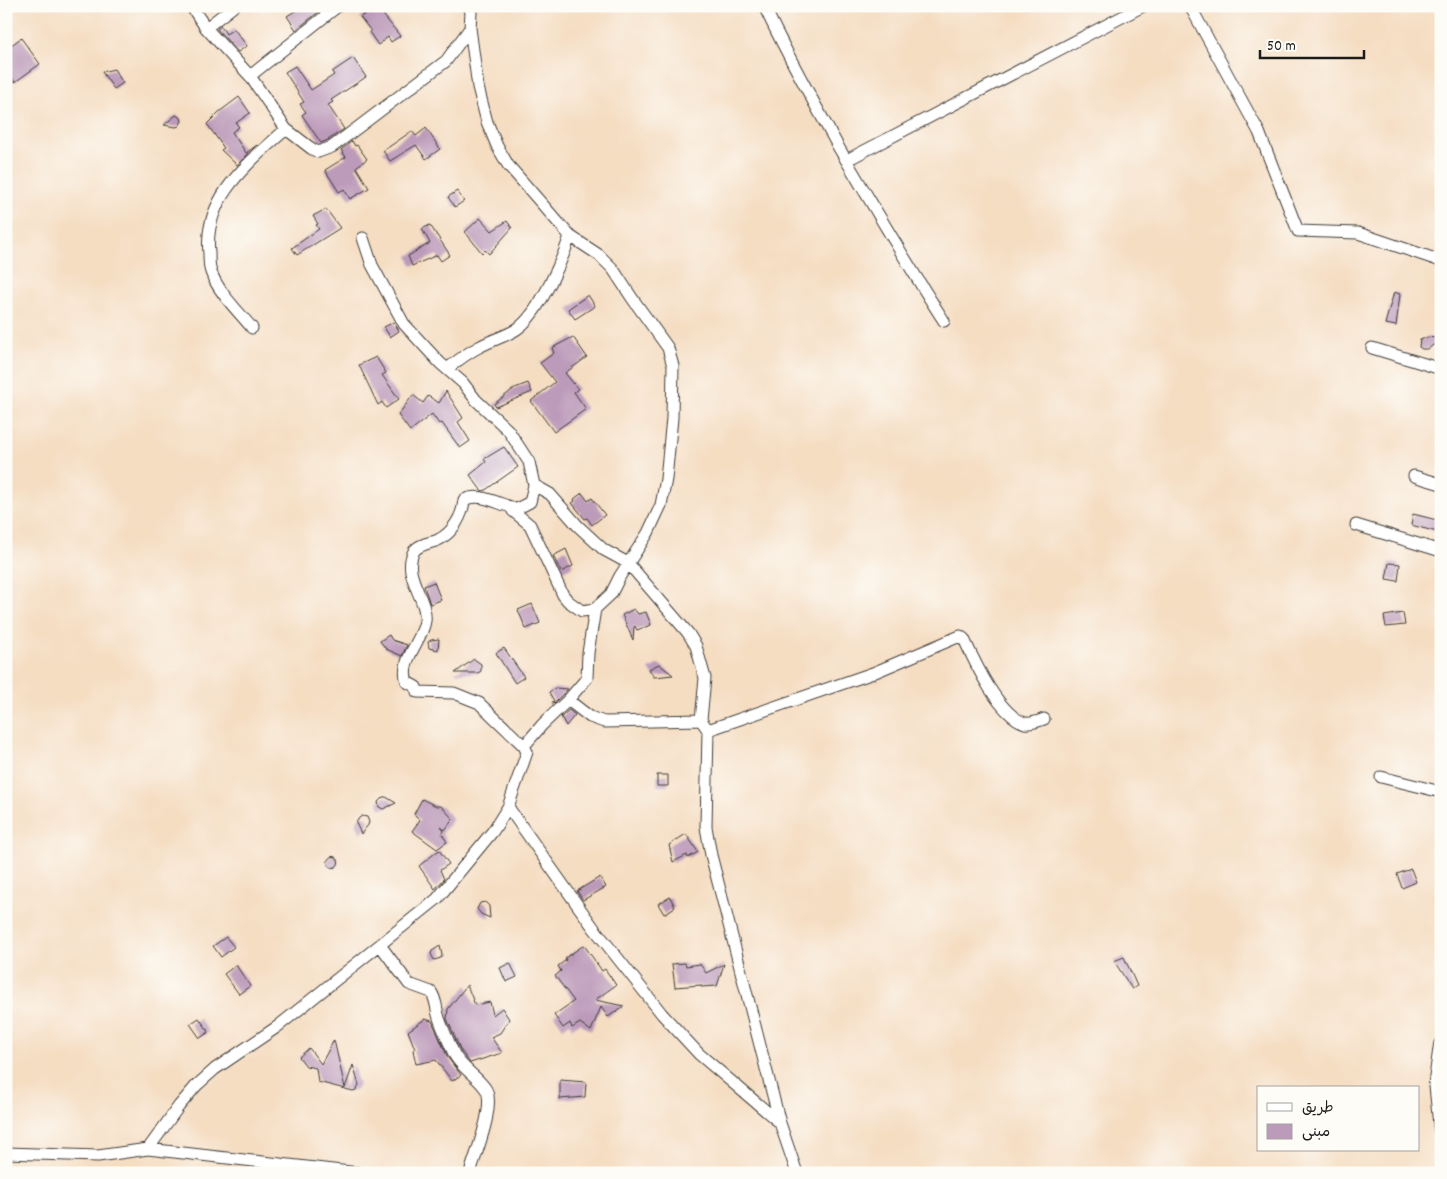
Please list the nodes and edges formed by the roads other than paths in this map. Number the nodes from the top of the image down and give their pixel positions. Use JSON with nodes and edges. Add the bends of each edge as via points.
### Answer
{"nodes":[{"id":1,"x":191,"y":6,"type":"edge"},
{"id":2,"x":234,"y":6,"type":"edge"},
{"id":3,"x":338,"y":6,"type":"edge"},
{"id":4,"x":469,"y":6,"type":"edge"},
{"id":5,"x":764,"y":6,"type":"edge"},
{"id":6,"x":1143,"y":6,"type":"edge"},
{"id":7,"x":1190,"y":6,"type":"edge"},
{"id":8,"x":206,"y":28,"type":"junction"},
{"id":9,"x":470,"y":28,"type":"junction"},
{"id":10,"x":250,"y":76,"type":"junction"},
{"id":11,"x":286,"y":129,"type":"junction"},
{"id":12,"x":846,"y":160,"type":"junction"},
{"id":13,"x":570,"y":236,"type":"junction"},
{"id":14,"x":363,"y":238,"type":"dead end"},
{"id":15,"x":1441,"y":261,"type":"edge"},
{"id":16,"x":944,"y":321,"type":"dead end"},
{"id":17,"x":252,"y":328,"type":"dead end"},
{"id":18,"x":1372,"y":348,"type":"dead end"},
{"id":19,"x":447,"y":369,"type":"junction"},
{"id":20,"x":1441,"y":369,"type":"edge"},
{"id":21,"x":1414,"y":476,"type":"dead end"},
{"id":22,"x":1441,"y":484,"type":"edge"},
{"id":23,"x":534,"y":485,"type":"junction"},
{"id":24,"x":513,"y":511,"type":"junction"},
{"id":25,"x":1356,"y":525,"type":"dead end"},
{"id":26,"x":1441,"y":551,"type":"edge"},
{"id":27,"x":628,"y":563,"type":"junction"},
{"id":28,"x":595,"y":609,"type":"junction"},
{"id":29,"x":568,"y":700,"type":"junction"},
{"id":30,"x":1044,"y":719,"type":"dead end"},
{"id":31,"x":704,"y":725,"type":"junction"},
{"id":32,"x":524,"y":746,"type":"junction"},
{"id":33,"x":1381,"y":777,"type":"dead end"},
{"id":34,"x":1441,"y":792,"type":"edge"},
{"id":35,"x":508,"y":807,"type":"junction"},
{"id":36,"x":380,"y":945,"type":"junction"},
{"id":37,"x":1441,"y":1045,"type":"edge"},
{"id":38,"x":1439,"y":1081,"type":"edge"},
{"id":39,"x":780,"y":1122,"type":"junction"},
{"id":40,"x":1441,"y":1130,"type":"edge"},
{"id":41,"x":148,"y":1149,"type":"junction"},
{"id":42,"x":6,"y":1153,"type":"edge"},
{"id":43,"x":359,"y":1173,"type":"edge"},
{"id":44,"x":470,"y":1173,"type":"edge"},
{"id":45,"x":797,"y":1173,"type":"edge"}],
"edges":[{"from":1,"to":8,"type":"street"},
{"from":2,"to":8,"type":"street"},
{"from":3,"to":10,"type":"street"},
{"from":4,"to":9,"type":"street"},
{"from":5,"to":12,"type":"street","via":[[787,55]]},
{"from":6,"to":12,"type":"street"},
{"from":7,"to":15,"type":"street","via":[[1259,132],[1298,231],[1358,233]]},
{"from":8,"to":10,"type":"street"},
{"from":9,"to":11,"type":"street","via":[[446,61],[325,151],[312,149]]},
{"from":9,"to":13,"type":"street","via":[[486,122],[497,146],[508,165]]},
{"from":10,"to":11,"type":"street"},
{"from":11,"to":17,"type":"street","via":[[225,191],[209,227],[207,239],[211,271],[218,286]]},
{"from":12,"to":16,"type":"street"},
{"from":13,"to":19,"type":"street","via":[[563,257],[529,318],[518,329],[478,347]]},
{"from":13,"to":27,"type":"street","via":[[613,268],[668,348],[673,366],[672,418],[661,505],[648,533]]},
{"from":14,"to":19,"type":"street","via":[[372,265],[404,324]]},
{"from":18,"to":20,"type":"street"},
{"from":19,"to":23,"type":"street","via":[[515,440],[528,462]]},
{"from":21,"to":22,"type":"street"},
{"from":23,"to":24,"type":"street","via":[[530,502]]},
{"from":23,"to":27,"type":"street","via":[[550,494],[604,550]]},
{"from":24,"to":28,"type":"street","via":[[530,526],[568,601],[582,611]]},
{"from":24,"to":32,"type":"street","via":[[511,507],[496,502],[469,497],[464,500],[462,511],[451,530],[440,539],[414,550],[412,578],[426,620],[408,661],[405,677],[417,692],[454,693],[479,703]]},
{"from":25,"to":26,"type":"street"},
{"from":27,"to":28,"type":"street","via":[[611,594]]},
{"from":27,"to":31,"type":"street","via":[[696,646],[705,678]]},
{"from":28,"to":29,"type":"street","via":[[587,678]]},
{"from":29,"to":31,"type":"street","via":[[590,717],[604,722]]},
{"from":29,"to":32,"type":"street"},
{"from":30,"to":31,"type":"street","via":[[1026,723],[1008,712],[960,636],[873,673]]},
{"from":31,"to":39,"type":"street","via":[[706,827],[711,855]]},
{"from":32,"to":35,"type":"street","via":[[527,752]]},
{"from":33,"to":34,"type":"street"},
{"from":35,"to":36,"type":"street","via":[[493,831],[437,899]]},
{"from":35,"to":39,"type":"street","via":[[593,927],[662,1014],[699,1054]]},
{"from":36,"to":41,"type":"street","via":[[277,1027],[215,1069],[179,1106]]},
{"from":36,"to":44,"type":"street","via":[[409,984],[432,992],[438,1017],[456,1057],[488,1092],[490,1100],[486,1121]]},
{"from":37,"to":38,"type":"street"},
{"from":38,"to":40,"type":"street"},
{"from":39,"to":45,"type":"street"},
{"from":41,"to":42,"type":"street","via":[[98,1156]]},
{"from":41,"to":43,"type":"street"}]}
